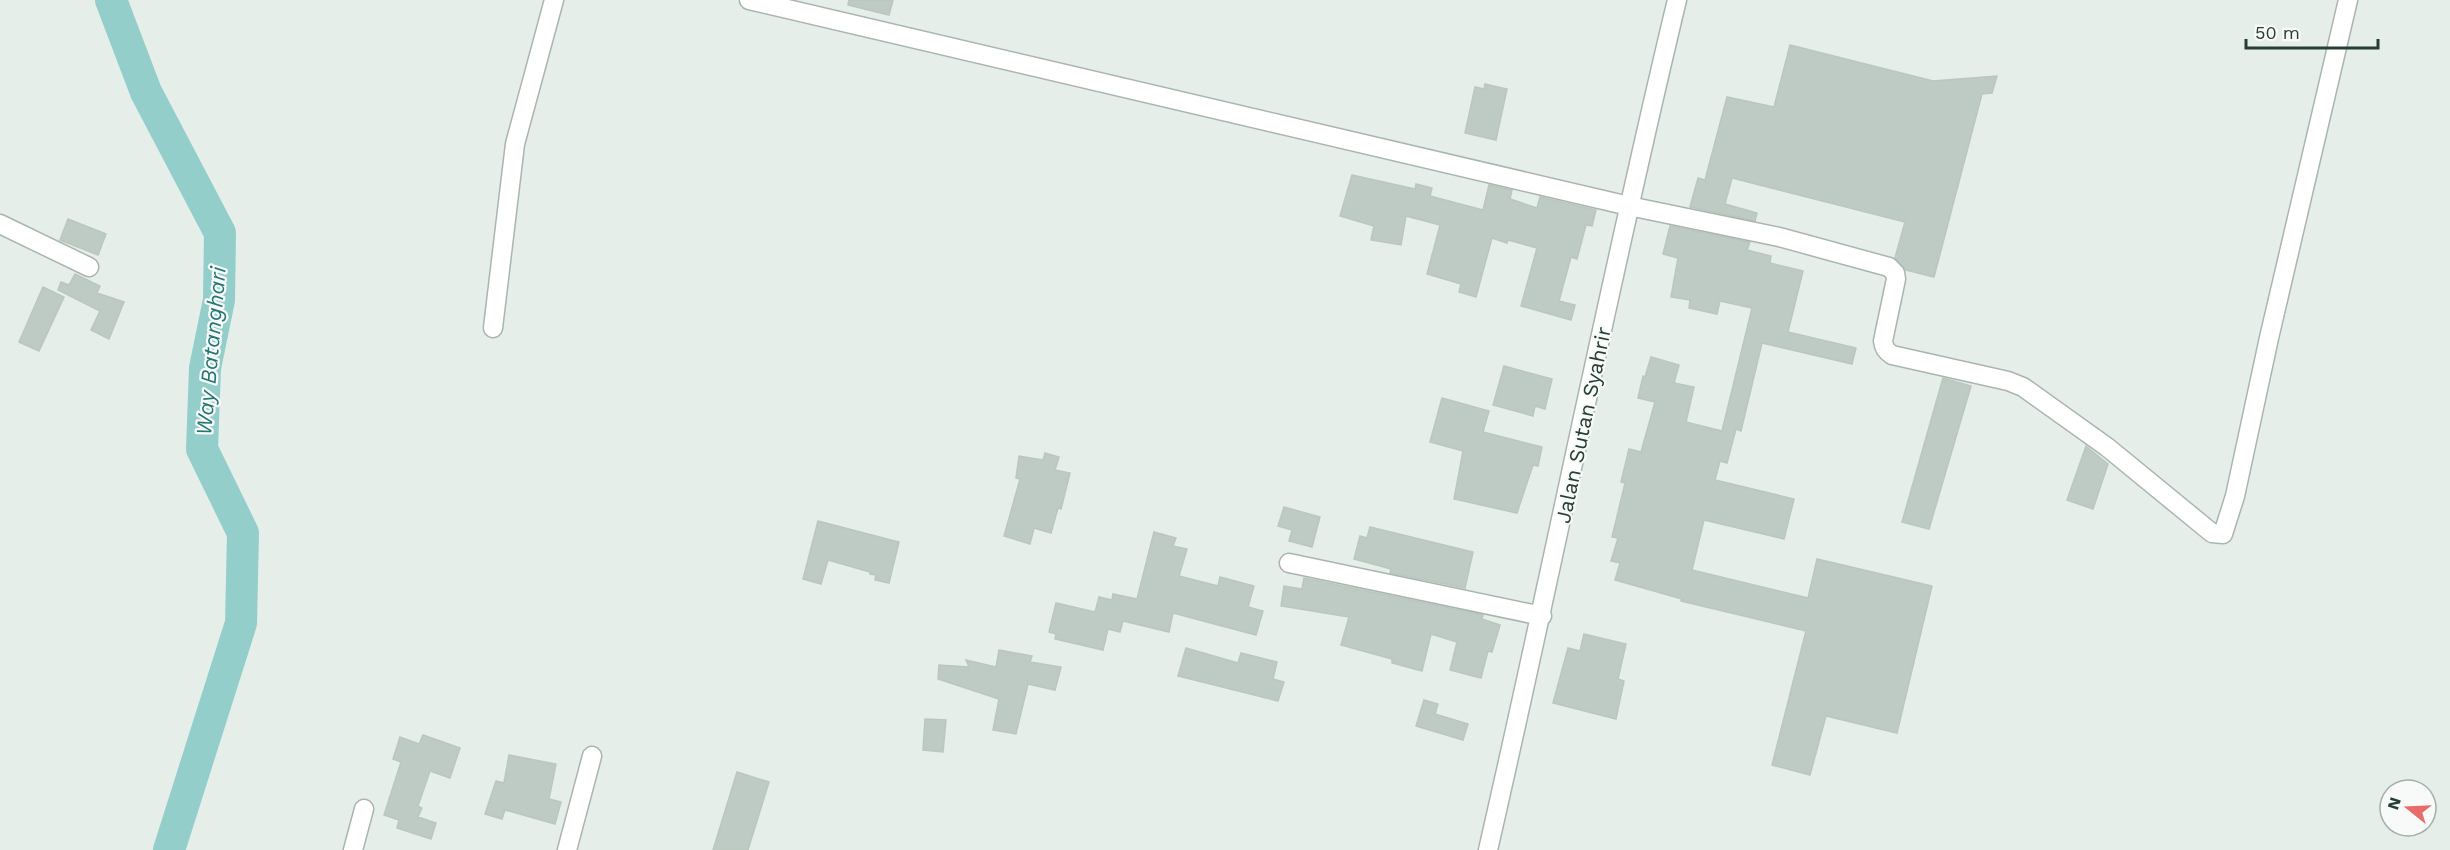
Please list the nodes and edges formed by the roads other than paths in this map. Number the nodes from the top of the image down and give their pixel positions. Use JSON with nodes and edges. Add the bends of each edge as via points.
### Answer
{"nodes":[{"id":1,"x":554,"y":0,"type":"edge"},
{"id":2,"x":749,"y":0,"type":"edge"},
{"id":3,"x":1677,"y":0,"type":"edge"},
{"id":4,"x":2349,"y":0,"type":"edge"},
{"id":5,"x":1629,"y":207,"type":"junction"},
{"id":6,"x":0,"y":224,"type":"edge"},
{"id":7,"x":89,"y":267,"type":"dead end"},
{"id":8,"x":493,"y":328,"type":"dead end"},
{"id":9,"x":1289,"y":562,"type":"dead end"},
{"id":10,"x":1542,"y":616,"type":"junction"},
{"id":11,"x":592,"y":756,"type":"dead end"},
{"id":12,"x":364,"y":809,"type":"dead end"},
{"id":13,"x":353,"y":850,"type":"edge"},
{"id":14,"x":567,"y":850,"type":"edge"},
{"id":15,"x":1488,"y":850,"type":"edge"}],
"edges":[{"from":1,"to":8,"type":"street","via":[[515,144]]},
{"from":2,"to":5,"type":"street"},
{"from":3,"to":5,"type":"street","name":"Jalan Sutan Syahrir"},
{"from":4,"to":5,"type":"street","via":[[2223,534],[2212,533],[2107,447],[2024,387],[1887,352],[1883,340],[1896,279],[1893,270],[1779,237]]},
{"from":5,"to":10,"type":"street","name":"Jalan Sutan Syahrir"},
{"from":6,"to":7,"type":"street"},
{"from":9,"to":10,"type":"street"},
{"from":10,"to":15,"type":"street","name":"Jalan Sutan Syahrir"},
{"from":11,"to":14,"type":"street"},
{"from":12,"to":13,"type":"street"}]}
